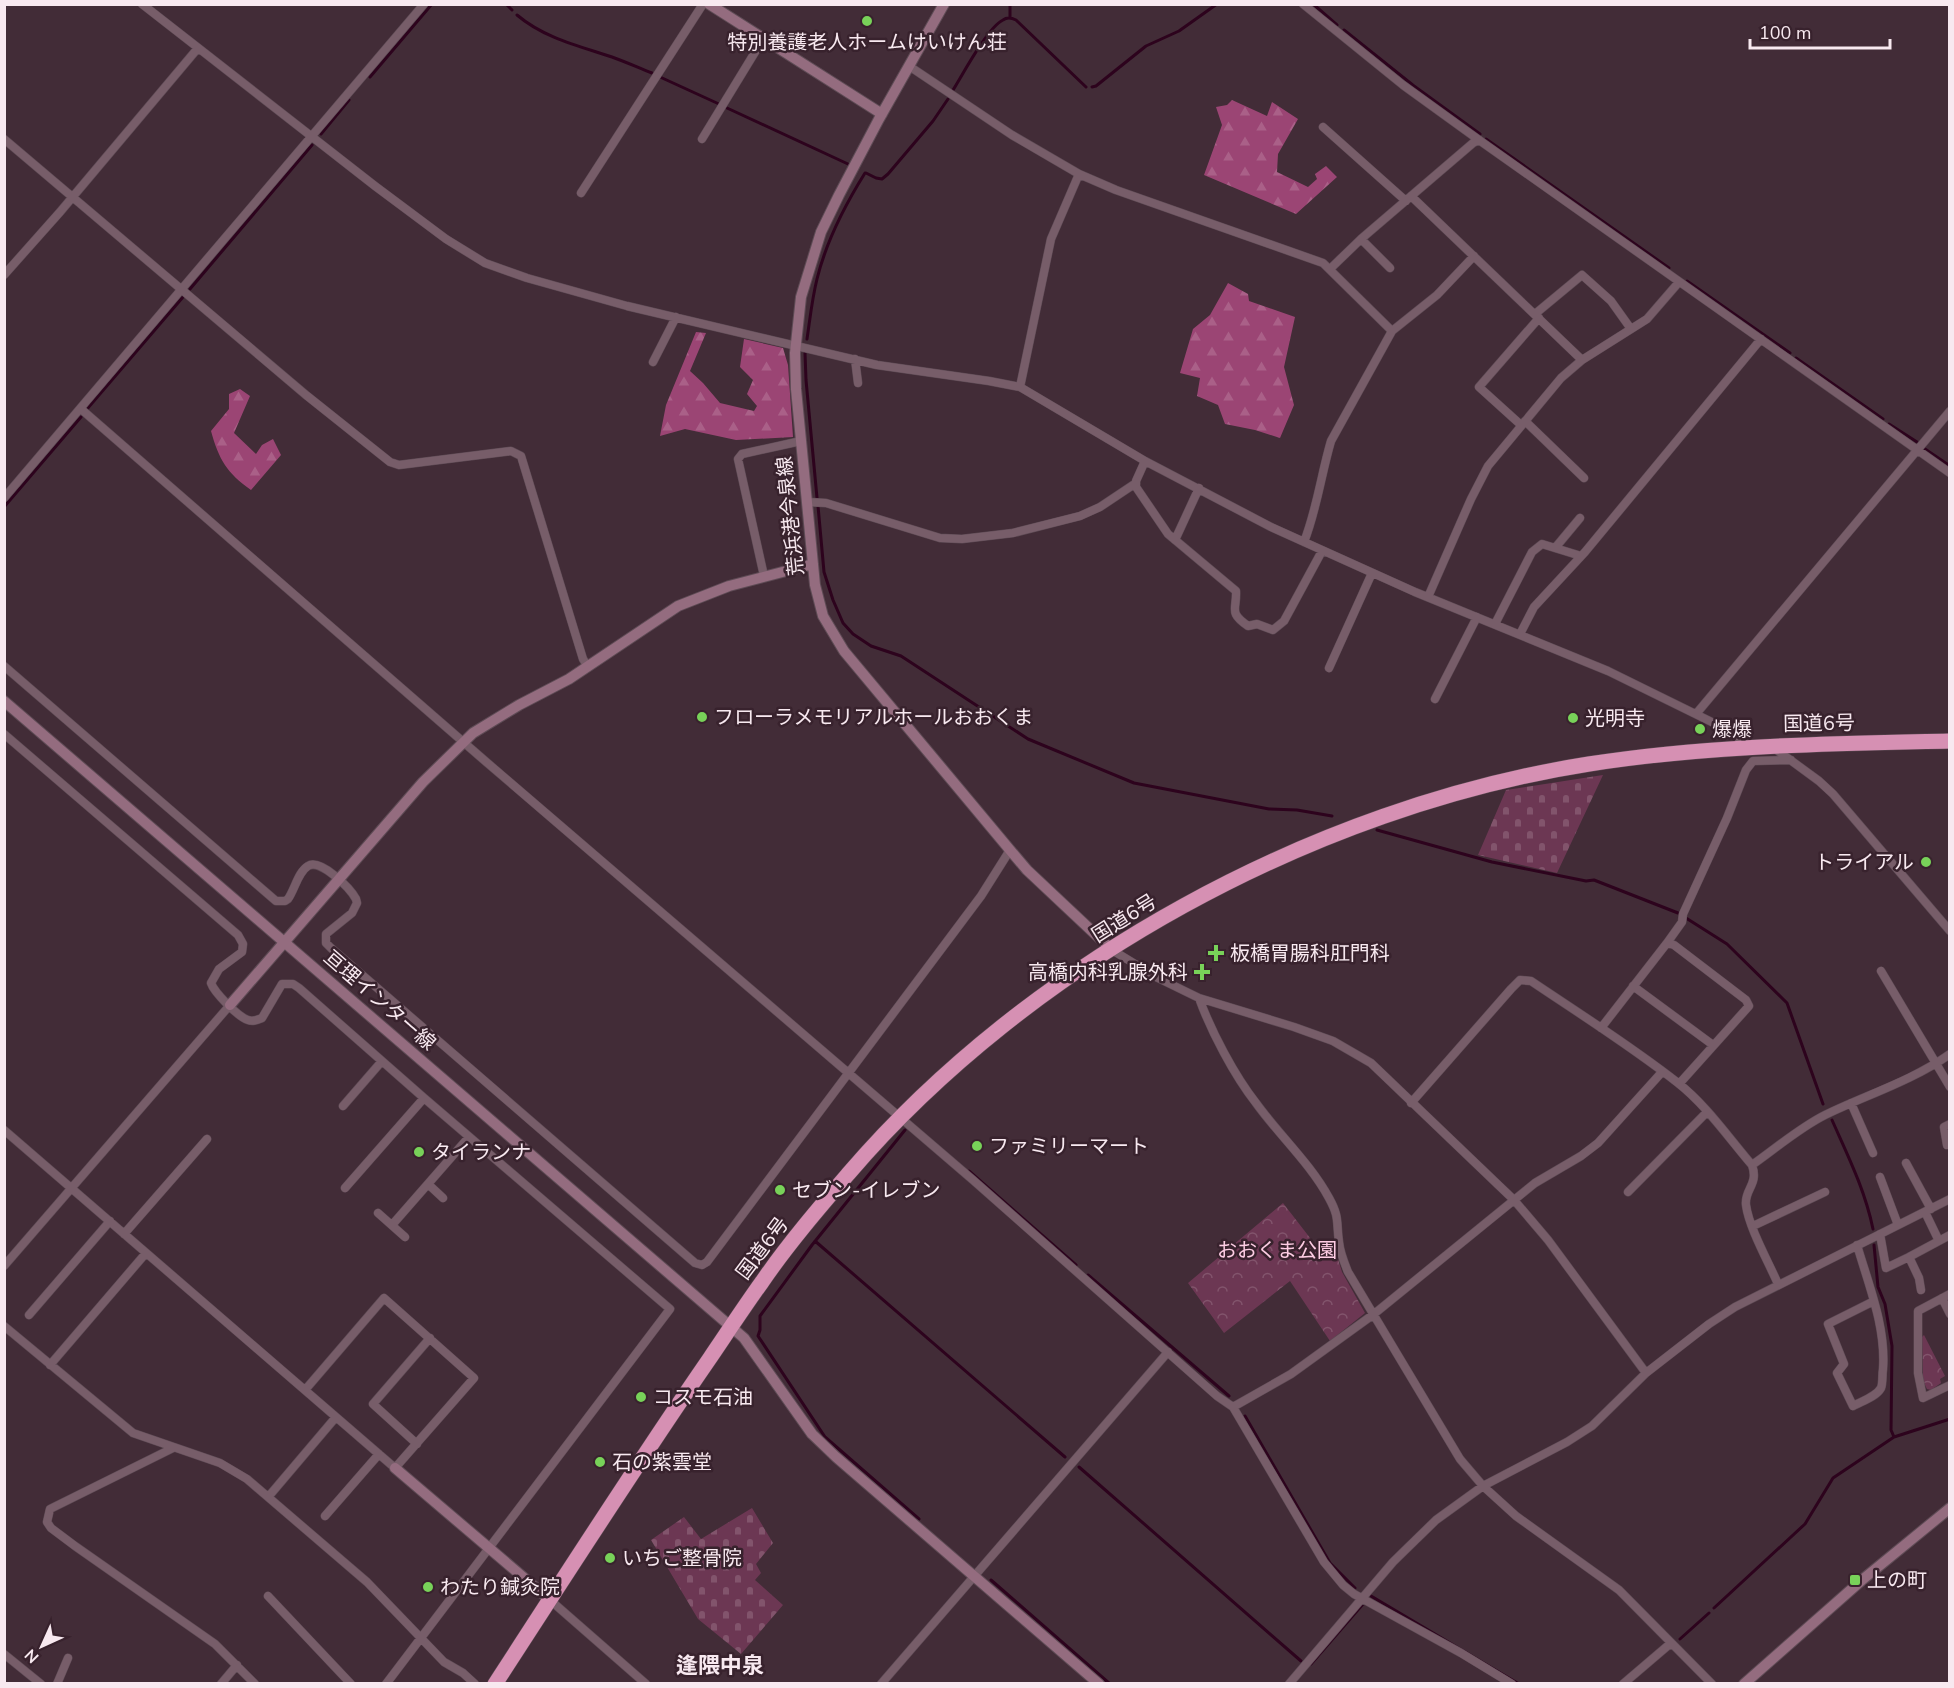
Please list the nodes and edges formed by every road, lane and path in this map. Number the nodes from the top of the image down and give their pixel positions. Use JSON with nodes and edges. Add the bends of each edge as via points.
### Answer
{"nodes":[{"id":1,"x":142,"y":4,"type":"edge"},
{"id":2,"x":424,"y":4,"type":"edge"},
{"id":3,"x":703,"y":4,"type":"edge"},
{"id":4,"x":709,"y":4,"type":"edge"},
{"id":5,"x":944,"y":4,"type":"edge"},
{"id":6,"x":1303,"y":4,"type":"edge"},
{"id":7,"x":763,"y":39,"type":"junction"},
{"id":8,"x":198,"y":48,"type":"junction"},
{"id":9,"x":909,"y":66,"type":"junction"},
{"id":10,"x":882,"y":114,"type":"junction"},
{"id":11,"x":1323,"y":127,"type":"dead end"},
{"id":12,"x":313,"y":137,"type":"junction"},
{"id":13,"x":4,"y":139,"type":"edge"},
{"id":14,"x":702,"y":139,"type":"dead end"},
{"id":15,"x":1479,"y":140,"type":"junction"},
{"id":16,"x":1079,"y":174,"type":"junction"},
{"id":17,"x":581,"y":194,"type":"dead end"},
{"id":18,"x":73,"y":196,"type":"junction"},
{"id":19,"x":1408,"y":198,"type":"junction"},
{"id":20,"x":1361,"y":239,"type":"junction"},
{"id":21,"x":1474,"y":256,"type":"junction"},
{"id":22,"x":1390,"y":268,"type":"dead end"},
{"id":23,"x":1330,"y":269,"type":"junction"},
{"id":24,"x":5,"y":272,"type":"edge"},
{"id":25,"x":1679,"y":282,"type":"junction"},
{"id":26,"x":182,"y":289,"type":"junction"},
{"id":27,"x":1537,"y":316,"type":"junction"},
{"id":28,"x":676,"y":317,"type":"junction"},
{"id":29,"x":1631,"y":329,"type":"junction"},
{"id":30,"x":1392,"y":331,"type":"junction"},
{"id":31,"x":1761,"y":339,"type":"junction"},
{"id":32,"x":795,"y":344,"type":"junction"},
{"id":33,"x":855,"y":359,"type":"junction"},
{"id":34,"x":1582,"y":360,"type":"junction"},
{"id":35,"x":653,"y":362,"type":"dead end"},
{"id":36,"x":858,"y":383,"type":"dead end"},
{"id":37,"x":1020,"y":387,"type":"junction"},
{"id":38,"x":81,"y":409,"type":"junction"},
{"id":39,"x":1950,"y":411,"type":"edge"},
{"id":40,"x":1523,"y":423,"type":"junction"},
{"id":41,"x":801,"y":441,"type":"junction"},
{"id":42,"x":1918,"y":449,"type":"junction"},
{"id":43,"x":1145,"y":461,"type":"junction"},
{"id":44,"x":1950,"y":473,"type":"edge"},
{"id":45,"x":1584,"y":478,"type":"dead end"},
{"id":46,"x":1136,"y":483,"type":"junction"},
{"id":47,"x":1199,"y":488,"type":"junction"},
{"id":48,"x":4,"y":498,"type":"edge"},
{"id":49,"x":808,"y":502,"type":"junction"},
{"id":50,"x":1580,"y":518,"type":"dead end"},
{"id":51,"x":1175,"y":540,"type":"junction"},
{"id":52,"x":1304,"y":543,"type":"junction"},
{"id":53,"x":1555,"y":548,"type":"junction"},
{"id":54,"x":1322,"y":550,"type":"junction"},
{"id":55,"x":1581,"y":556,"type":"junction"},
{"id":56,"x":813,"y":564,"type":"junction"},
{"id":57,"x":1372,"y":573,"type":"junction"},
{"id":58,"x":764,"y":576,"type":"junction"},
{"id":59,"x":1428,"y":597,"type":"junction"},
{"id":60,"x":1477,"y":617,"type":"junction"},
{"id":61,"x":1495,"y":624,"type":"junction"},
{"id":62,"x":1520,"y":634,"type":"junction"},
{"id":63,"x":4,"y":666,"type":"edge"},
{"id":64,"x":588,"y":666,"type":"junction"},
{"id":65,"x":1329,"y":668,"type":"dead end"},
{"id":66,"x":1435,"y":699,"type":"dead end"},
{"id":67,"x":4,"y":700,"type":"edge"},
{"id":68,"x":1696,"y":714,"type":"junction"},
{"id":69,"x":4,"y":734,"type":"edge"},
{"id":70,"x":464,"y":741,"type":"junction"},
{"id":71,"x":1950,"y":741,"type":"edge"},
{"id":72,"x":1770,"y":745,"type":"junction"},
{"id":73,"x":1742,"y":746,"type":"junction"},
{"id":74,"x":1791,"y":760,"type":"junction"},
{"id":75,"x":1010,"y":850,"type":"junction"},
{"id":76,"x":338,"y":880,"type":"junction"},
{"id":77,"x":1950,"y":931,"type":"edge"},
{"id":78,"x":285,"y":942,"type":"junction"},
{"id":79,"x":1667,"y":943,"type":"junction"},
{"id":80,"x":1111,"y":949,"type":"junction"},
{"id":81,"x":1881,"y":971,"type":"dead end"},
{"id":82,"x":1633,"y":986,"type":"junction"},
{"id":83,"x":1199,"y":998,"type":"junction"},
{"id":84,"x":230,"y":1005,"type":"junction"},
{"id":85,"x":1601,"y":1028,"type":"junction"},
{"id":86,"x":1713,"y":1045,"type":"junction"},
{"id":87,"x":1950,"y":1054,"type":"edge"},
{"id":88,"x":382,"y":1061,"type":"junction"},
{"id":89,"x":1936,"y":1064,"type":"junction"},
{"id":90,"x":1662,"y":1072,"type":"junction"},
{"id":91,"x":848,"y":1074,"type":"junction"},
{"id":92,"x":1679,"y":1084,"type":"junction"},
{"id":93,"x":1950,"y":1087,"type":"edge"},
{"id":94,"x":424,"y":1098,"type":"junction"},
{"id":95,"x":1411,"y":1103,"type":"junction"},
{"id":96,"x":1851,"y":1103,"type":"junction"},
{"id":97,"x":343,"y":1106,"type":"dead end"},
{"id":98,"x":1707,"y":1112,"type":"junction"},
{"id":99,"x":900,"y":1118,"type":"junction"},
{"id":100,"x":1950,"y":1124,"type":"edge"},
{"id":101,"x":4,"y":1130,"type":"edge"},
{"id":102,"x":469,"y":1137,"type":"junction"},
{"id":103,"x":207,"y":1139,"type":"dead end"},
{"id":104,"x":1947,"y":1145,"type":"dead end"},
{"id":105,"x":1874,"y":1153,"type":"dead end"},
{"id":106,"x":1906,"y":1163,"type":"dead end"},
{"id":107,"x":1752,"y":1165,"type":"junction"},
{"id":108,"x":1880,"y":1177,"type":"dead end"},
{"id":109,"x":428,"y":1184,"type":"junction"},
{"id":110,"x":72,"y":1188,"type":"junction"},
{"id":111,"x":345,"y":1188,"type":"dead end"},
{"id":112,"x":1628,"y":1192,"type":"dead end"},
{"id":113,"x":1825,"y":1192,"type":"dead end"},
{"id":114,"x":443,"y":1198,"type":"dead end"},
{"id":115,"x":1950,"y":1199,"type":"edge"},
{"id":116,"x":1514,"y":1200,"type":"junction"},
{"id":117,"x":1928,"y":1210,"type":"junction"},
{"id":118,"x":378,"y":1213,"type":"dead end"},
{"id":119,"x":110,"y":1221,"type":"junction"},
{"id":120,"x":1898,"y":1225,"type":"junction"},
{"id":121,"x":392,"y":1226,"type":"junction"},
{"id":122,"x":1753,"y":1226,"type":"junction"},
{"id":123,"x":124,"y":1234,"type":"junction"},
{"id":124,"x":1880,"y":1234,"type":"junction"},
{"id":125,"x":1950,"y":1235,"type":"edge"},
{"id":126,"x":405,"y":1237,"type":"dead end"},
{"id":127,"x":1939,"y":1241,"type":"junction"},
{"id":128,"x":1857,"y":1245,"type":"junction"},
{"id":129,"x":146,"y":1253,"type":"junction"},
{"id":130,"x":1909,"y":1257,"type":"junction"},
{"id":131,"x":4,"y":1266,"type":"edge"},
{"id":132,"x":1778,"y":1284,"type":"junction"},
{"id":133,"x":1921,"y":1290,"type":"dead end"},
{"id":134,"x":1946,"y":1296,"type":"edge"},
{"id":135,"x":1874,"y":1301,"type":"junction"},
{"id":136,"x":1374,"y":1314,"type":"junction"},
{"id":137,"x":1950,"y":1314,"type":"edge"},
{"id":138,"x":28,"y":1315,"type":"dead end"},
{"id":139,"x":4,"y":1326,"type":"edge"},
{"id":140,"x":731,"y":1328,"type":"junction"},
{"id":141,"x":430,"y":1338,"type":"junction"},
{"id":142,"x":1168,"y":1353,"type":"junction"},
{"id":143,"x":50,"y":1365,"type":"junction"},
{"id":144,"x":1646,"y":1373,"type":"junction"},
{"id":145,"x":1950,"y":1385,"type":"edge"},
{"id":146,"x":305,"y":1390,"type":"junction"},
{"id":147,"x":1233,"y":1407,"type":"junction"},
{"id":148,"x":336,"y":1417,"type":"junction"},
{"id":149,"x":417,"y":1444,"type":"junction"},
{"id":150,"x":173,"y":1448,"type":"junction"},
{"id":151,"x":379,"y":1454,"type":"junction"},
{"id":152,"x":395,"y":1468,"type":"junction"},
{"id":153,"x":1483,"y":1486,"type":"junction"},
{"id":154,"x":269,"y":1496,"type":"junction"},
{"id":155,"x":1950,"y":1508,"type":"edge"},
{"id":156,"x":325,"y":1516,"type":"dead end"},
{"id":157,"x":488,"y":1548,"type":"junction"},
{"id":158,"x":974,"y":1576,"type":"junction"},
{"id":159,"x":268,"y":1596,"type":"dead end"},
{"id":160,"x":1363,"y":1599,"type":"junction"},
{"id":161,"x":550,"y":1600,"type":"junction"},
{"id":162,"x":420,"y":1638,"type":"junction"},
{"id":163,"x":1671,"y":1643,"type":"junction"},
{"id":164,"x":4,"y":1654,"type":"edge"},
{"id":165,"x":68,"y":1658,"type":"dead end"},
{"id":166,"x":237,"y":1665,"type":"junction"},
{"id":167,"x":42,"y":1683,"type":"edge"},
{"id":168,"x":57,"y":1683,"type":"edge"},
{"id":169,"x":221,"y":1683,"type":"edge"},
{"id":170,"x":255,"y":1683,"type":"edge"},
{"id":171,"x":351,"y":1683,"type":"edge"},
{"id":172,"x":386,"y":1683,"type":"edge"},
{"id":173,"x":475,"y":1683,"type":"edge"},
{"id":174,"x":495,"y":1683,"type":"edge"},
{"id":175,"x":646,"y":1683,"type":"edge"},
{"id":176,"x":881,"y":1683,"type":"edge"},
{"id":177,"x":1099,"y":1683,"type":"edge"},
{"id":178,"x":1288,"y":1683,"type":"edge"},
{"id":179,"x":1512,"y":1683,"type":"edge"},
{"id":180,"x":1623,"y":1683,"type":"edge"},
{"id":181,"x":1712,"y":1683,"type":"edge"},
{"id":182,"x":1744,"y":1683,"type":"edge"}],
"edges":[{"from":1,"to":8,"type":"street"},
{"from":2,"to":12,"type":"street"},
{"from":3,"to":17,"type":"street"},
{"from":4,"to":7,"type":"main road"},
{"from":5,"to":9,"type":"main road","name":"荒浜港今泉線"},
{"from":6,"to":15,"type":"street"},
{"from":7,"to":10,"type":"main road"},
{"from":7,"to":14,"type":"street"},
{"from":8,"to":12,"type":"street"},
{"from":8,"to":18,"type":"street"},
{"from":9,"to":10,"type":"main road","name":"荒浜港今泉線"},
{"from":9,"to":16,"type":"street","via":[[1012,135]]},
{"from":10,"to":32,"type":"main road","name":"荒浜港今泉線","via":[[822,232],[801,297]]},
{"from":11,"to":19,"type":"street"},
{"from":12,"to":26,"type":"street"},
{"from":12,"to":28,"type":"street","via":[[446,239],[485,263],[526,278]]},
{"from":13,"to":18,"type":"street"},
{"from":15,"to":19,"type":"street"},
{"from":15,"to":25,"type":"street"},
{"from":16,"to":23,"type":"street","via":[[1323,263]]},
{"from":16,"to":37,"type":"street","via":[[1051,239]]},
{"from":18,"to":24,"type":"street"},
{"from":18,"to":26,"type":"street"},
{"from":19,"to":20,"type":"street"},
{"from":19,"to":21,"type":"street"},
{"from":20,"to":22,"type":"street"},
{"from":20,"to":23,"type":"street"},
{"from":21,"to":27,"type":"street"},
{"from":21,"to":30,"type":"street","via":[[1437,295]]},
{"from":23,"to":30,"type":"street"},
{"from":25,"to":29,"type":"street","via":[[1647,319]]},
{"from":25,"to":31,"type":"street"},
{"from":26,"to":38,"type":"street"},
{"from":26,"to":64,"type":"street","via":[[390,462],[399,465],[511,451],[521,456]]},
{"from":27,"to":29,"type":"street","via":[[1582,275],[1611,301]]},
{"from":27,"to":34,"type":"street"},
{"from":27,"to":40,"type":"street","via":[[1479,387]]},
{"from":28,"to":32,"type":"street"},
{"from":28,"to":35,"type":"street"},
{"from":29,"to":34,"type":"street"},
{"from":30,"to":52,"type":"street","via":[[1331,441]]},
{"from":31,"to":42,"type":"street"},
{"from":31,"to":55,"type":"street"},
{"from":32,"to":33,"type":"street"},
{"from":32,"to":41,"type":"main road","name":"荒浜港今泉線"},
{"from":33,"to":36,"type":"street"},
{"from":33,"to":37,"type":"street"},
{"from":34,"to":40,"type":"street","via":[[1561,378]]},
{"from":37,"to":43,"type":"street"},
{"from":38,"to":48,"type":"street"},
{"from":38,"to":70,"type":"street"},
{"from":39,"to":42,"type":"street"},
{"from":40,"to":45,"type":"street"},
{"from":40,"to":59,"type":"street","via":[[1488,466]]},
{"from":41,"to":49,"type":"main road","name":"荒浜港今泉線"},
{"from":41,"to":58,"type":"street","via":[[742,454],[738,459]]},
{"from":42,"to":44,"type":"street"},
{"from":42,"to":68,"type":"street"},
{"from":43,"to":46,"type":"street"},
{"from":43,"to":47,"type":"street"},
{"from":46,"to":49,"type":"street","via":[[1080,516],[1013,533],[962,539],[940,538],[826,503]]},
{"from":46,"to":51,"type":"street"},
{"from":47,"to":51,"type":"street"},
{"from":47,"to":52,"type":"street"},
{"from":49,"to":56,"type":"main road","name":"荒浜港今泉線"},
{"from":50,"to":53,"type":"street"},
{"from":51,"to":54,"type":"street","via":[[1236,591],[1236,617],[1248,626],[1257,624],[1273,630],[1284,621]]},
{"from":52,"to":54,"type":"street"},
{"from":53,"to":55,"type":"street"},
{"from":53,"to":61,"type":"street","via":[[1542,544],[1532,552]]},
{"from":54,"to":57,"type":"street"},
{"from":55,"to":62,"type":"street","via":[[1534,607]]},
{"from":56,"to":58,"type":"main road"},
{"from":56,"to":75,"type":"main road","name":"荒浜港今泉線","via":[[823,616],[843,651]]},
{"from":57,"to":59,"type":"street"},
{"from":57,"to":65,"type":"street"},
{"from":58,"to":64,"type":"main road","via":[[678,606]]},
{"from":59,"to":60,"type":"street"},
{"from":60,"to":61,"type":"street"},
{"from":60,"to":66,"type":"street"},
{"from":61,"to":62,"type":"street"},
{"from":62,"to":68,"type":"street"},
{"from":63,"to":76,"type":"street","via":[[276,901],[288,899],[310,864],[322,866]]},
{"from":64,"to":70,"type":"main road","via":[[483,726]]},
{"from":67,"to":78,"type":"main road","name":"亘理インター線"},
{"from":68,"to":73,"type":"street","via":[[1730,731]]},
{"from":69,"to":84,"type":"street","via":[[238,935],[242,952],[219,969],[211,983]]},
{"from":70,"to":76,"type":"main road"},
{"from":70,"to":91,"type":"street"},
{"from":71,"to":72,"type":"highway","name":"国道6号"},
{"from":72,"to":73,"type":"highway","name":"国道6号"},
{"from":72,"to":74,"type":"street"},
{"from":73,"to":80,"type":"highway","name":"国道6号","via":[[1635,757],[1546,772],[1452,794],[1385,815],[1351,826],[1233,879]]},
{"from":74,"to":77,"type":"street","via":[[1820,781]]},
{"from":74,"to":79,"type":"street","via":[[1753,761],[1746,770],[1682,922]]},
{"from":75,"to":80,"type":"main road","name":"荒浜港今泉線"},
{"from":75,"to":91,"type":"street","via":[[981,896]]},
{"from":76,"to":78,"type":"main road"},
{"from":76,"to":91,"type":"street","via":[[351,890],[357,903],[352,913],[326,934],[326,943],[696,1263],[707,1262]]},
{"from":78,"to":84,"type":"main road"},
{"from":78,"to":140,"type":"main road","name":"亘理インター線"},
{"from":79,"to":82,"type":"street"},
{"from":79,"to":86,"type":"street","via":[[1749,1006]]},
{"from":80,"to":83,"type":"street"},
{"from":80,"to":99,"type":"highway","name":"国道6号","via":[[969,1053]]},
{"from":81,"to":89,"type":"street"},
{"from":82,"to":85,"type":"street"},
{"from":82,"to":86,"type":"street"},
{"from":83,"to":95,"type":"street","via":[[1333,1041],[1371,1064]]},
{"from":83,"to":136,"type":"street","via":[[1255,1103],[1325,1191],[1339,1220],[1342,1258]]},
{"from":84,"to":88,"type":"street","via":[[245,1018],[258,1020],[266,1014],[282,984],[293,984]]},
{"from":84,"to":110,"type":"street"},
{"from":85,"to":90,"type":"street"},
{"from":85,"to":95,"type":"street","via":[[1531,981],[1520,980]]},
{"from":86,"to":92,"type":"street"},
{"from":87,"to":89,"type":"street"},
{"from":88,"to":94,"type":"street"},
{"from":88,"to":97,"type":"street"},
{"from":89,"to":93,"type":"street"},
{"from":89,"to":96,"type":"street"},
{"from":90,"to":92,"type":"street"},
{"from":90,"to":116,"type":"street","via":[[1598,1143],[1544,1176]]},
{"from":91,"to":99,"type":"street"},
{"from":92,"to":98,"type":"street"},
{"from":94,"to":102,"type":"street"},
{"from":94,"to":111,"type":"street"},
{"from":95,"to":116,"type":"street"},
{"from":96,"to":105,"type":"street"},
{"from":96,"to":107,"type":"street","via":[[1822,1116]]},
{"from":98,"to":107,"type":"street"},
{"from":98,"to":112,"type":"street"},
{"from":99,"to":140,"type":"highway","name":"国道6号","via":[[809,1221]]},
{"from":99,"to":142,"type":"street"},
{"from":100,"to":104,"type":"street","via":[[1944,1127]]},
{"from":101,"to":110,"type":"street"},
{"from":102,"to":109,"type":"street"},
{"from":102,"to":157,"type":"street","via":[[670,1309]]},
{"from":103,"to":123,"type":"street"},
{"from":106,"to":117,"type":"street"},
{"from":107,"to":122,"type":"street","via":[[1755,1175],[1746,1203]]},
{"from":108,"to":120,"type":"street"},
{"from":109,"to":114,"type":"street"},
{"from":109,"to":121,"type":"street"},
{"from":110,"to":119,"type":"street"},
{"from":110,"to":131,"type":"street"},
{"from":113,"to":122,"type":"street"},
{"from":115,"to":117,"type":"street"},
{"from":116,"to":136,"type":"street"},
{"from":116,"to":144,"type":"street"},
{"from":117,"to":120,"type":"street"},
{"from":117,"to":127,"type":"street"},
{"from":118,"to":121,"type":"street"},
{"from":119,"to":123,"type":"street"},
{"from":119,"to":138,"type":"street"},
{"from":120,"to":124,"type":"street"},
{"from":121,"to":126,"type":"street"},
{"from":122,"to":132,"type":"street"},
{"from":123,"to":129,"type":"street"},
{"from":124,"to":128,"type":"street"},
{"from":124,"to":130,"type":"street","via":[[1887,1269]]},
{"from":125,"to":127,"type":"street"},
{"from":127,"to":130,"type":"street"},
{"from":128,"to":132,"type":"street"},
{"from":128,"to":135,"type":"street"},
{"from":129,"to":143,"type":"street"},
{"from":129,"to":146,"type":"street"},
{"from":130,"to":133,"type":"street"},
{"from":132,"to":144,"type":"street","via":[[1709,1324]]},
{"from":134,"to":137,"type":"street"},
{"from":134,"to":145,"type":"street","via":[[1918,1311],[1918,1372],[1923,1398]]},
{"from":135,"to":135,"type":"street","via":[[1884,1353],[1881,1387],[1853,1406],[1838,1373],[1844,1364],[1828,1324]]},
{"from":136,"to":147,"type":"street","via":[[1291,1374]]},
{"from":136,"to":153,"type":"street","via":[[1460,1459]]},
{"from":139,"to":143,"type":"street"},
{"from":140,"to":158,"type":"main road","name":"亘理インター線","via":[[755,1352],[812,1434]]},
{"from":140,"to":161,"type":"highway","name":"国道6号"},
{"from":141,"to":146,"type":"street","via":[[384,1298]]},
{"from":141,"to":149,"type":"street","via":[[374,1404]]},
{"from":141,"to":149,"type":"street","via":[[474,1378]]},
{"from":142,"to":147,"type":"street"},
{"from":142,"to":158,"type":"street"},
{"from":143,"to":150,"type":"street","via":[[133,1433]]},
{"from":144,"to":153,"type":"street","via":[[1576,1437]]},
{"from":146,"to":148,"type":"street"},
{"from":147,"to":160,"type":"street","via":[[1324,1562],[1343,1585]]},
{"from":148,"to":151,"type":"street"},
{"from":148,"to":154,"type":"street"},
{"from":149,"to":152,"type":"street"},
{"from":150,"to":154,"type":"street","via":[[220,1463]]},
{"from":150,"to":166,"type":"street","via":[[50,1509],[47,1522],[215,1644]]},
{"from":151,"to":152,"type":"street"},
{"from":151,"to":156,"type":"street"},
{"from":152,"to":157,"type":"main road"},
{"from":153,"to":160,"type":"street","via":[[1436,1520],[1393,1562]]},
{"from":153,"to":163,"type":"street","via":[[1555,1546],[1619,1590]]},
{"from":154,"to":162,"type":"street","via":[[367,1582]]},
{"from":155,"to":182,"type":"main road"},
{"from":157,"to":161,"type":"main road"},
{"from":157,"to":162,"type":"street"},
{"from":158,"to":176,"type":"street"},
{"from":158,"to":177,"type":"main road","name":"亘理インター線"},
{"from":159,"to":171,"type":"street"},
{"from":160,"to":178,"type":"street"},
{"from":160,"to":179,"type":"street"},
{"from":161,"to":174,"type":"highway","name":"国道6号"},
{"from":161,"to":175,"type":"street"},
{"from":162,"to":172,"type":"street"},
{"from":162,"to":173,"type":"street","via":[[444,1662]]},
{"from":163,"to":180,"type":"street"},
{"from":163,"to":181,"type":"street"},
{"from":164,"to":167,"type":"street"},
{"from":165,"to":168,"type":"street"},
{"from":166,"to":169,"type":"street"},
{"from":166,"to":170,"type":"street"}]}
